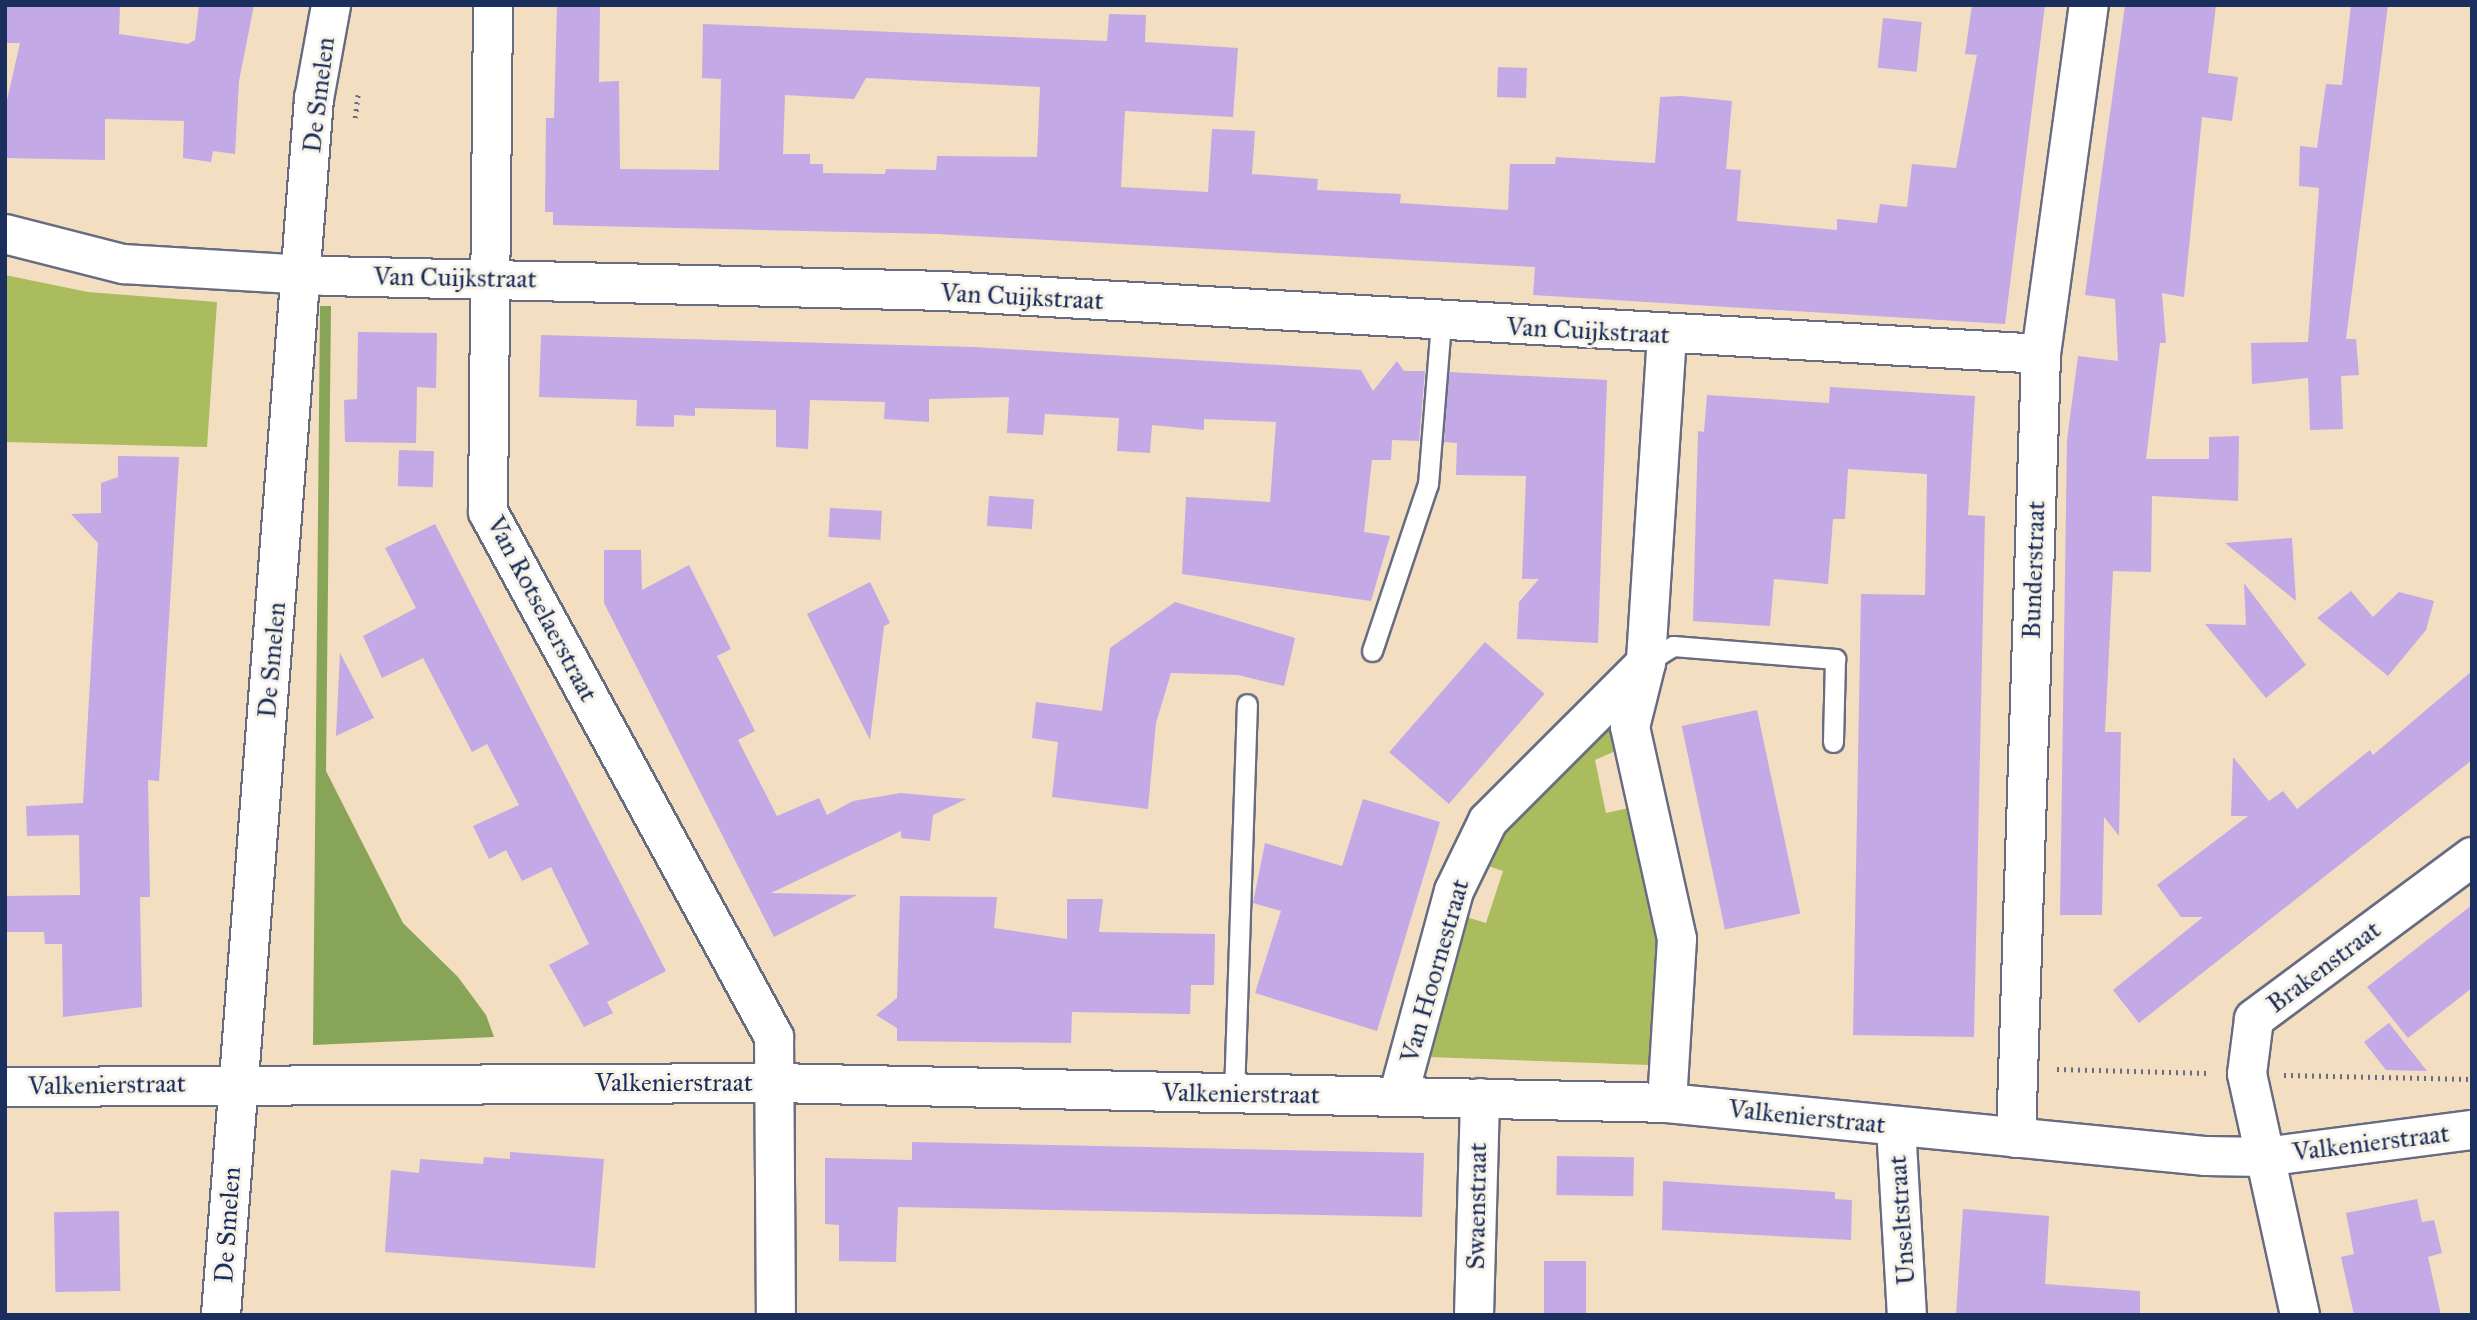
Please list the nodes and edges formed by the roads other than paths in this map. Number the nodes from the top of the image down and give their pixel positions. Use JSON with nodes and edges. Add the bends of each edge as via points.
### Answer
{"nodes":[{"id":1,"x":331,"y":5,"type":"edge"},
{"id":2,"x":493,"y":5,"type":"edge"},
{"id":3,"x":2089,"y":5,"type":"edge"},
{"id":4,"x":5,"y":234,"type":"edge"},
{"id":5,"x":305,"y":274,"type":"junction"},
{"id":6,"x":492,"y":278,"type":"junction"},
{"id":7,"x":1441,"y":323,"type":"junction"},
{"id":8,"x":1667,"y":335,"type":"junction"},
{"id":9,"x":2041,"y":354,"type":"junction"},
{"id":10,"x":1372,"y":651,"type":"dead end"},
{"id":11,"x":1646,"y":663,"type":"junction"},
{"id":12,"x":1247,"y":704,"type":"dead end"},
{"id":13,"x":1833,"y":742,"type":"dead end"},
{"id":14,"x":2472,"y":857,"type":"edge"},
{"id":15,"x":238,"y":1082,"type":"junction"},
{"id":16,"x":775,"y":1083,"type":"junction"},
{"id":17,"x":5,"y":1087,"type":"edge"},
{"id":18,"x":1234,"y":1094,"type":"junction"},
{"id":19,"x":1398,"y":1097,"type":"junction"},
{"id":20,"x":1480,"y":1098,"type":"junction"},
{"id":21,"x":1667,"y":1103,"type":"junction"},
{"id":22,"x":1896,"y":1126,"type":"junction"},
{"id":23,"x":2472,"y":1130,"type":"edge"},
{"id":24,"x":2016,"y":1138,"type":"junction"},
{"id":25,"x":2264,"y":1157,"type":"junction"},
{"id":26,"x":221,"y":1315,"type":"edge"},
{"id":27,"x":776,"y":1315,"type":"edge"},
{"id":28,"x":1474,"y":1315,"type":"edge"},
{"id":29,"x":1907,"y":1315,"type":"edge"},
{"id":30,"x":2300,"y":1315,"type":"edge"}],
"edges":[{"from":1,"to":5,"type":"street","name":"De Smelen","via":[[314,100]]},
{"from":2,"to":6,"type":"street","name":"Van Rotselaerstraat"},
{"from":3,"to":9,"type":"street","name":"Bunderstraat"},
{"from":4,"to":5,"type":"street","name":"Van Cuijkstraat","via":[[123,264]]},
{"from":5,"to":6,"type":"street","name":"Van Cuijkstraat"},
{"from":5,"to":15,"type":"street","name":"De Smelen"},
{"from":6,"to":7,"type":"street","name":"Van Cuijkstraat","via":[[943,292]]},
{"from":6,"to":16,"type":"street","name":"Van Rotselaerstraat","via":[[488,512],[774,1037]]},
{"from":7,"to":8,"type":"street","name":"Van Cuijkstraat"},
{"from":7,"to":10,"type":"lane","via":[[1428,484]]},
{"from":8,"to":9,"type":"street","name":"Van Cuijkstraat"},
{"from":8,"to":11,"type":"street"},
{"from":9,"to":24,"type":"street","name":"Bunderstraat"},
{"from":11,"to":13,"type":"lane","via":[[1673,646],[1835,659]]},
{"from":11,"to":19,"type":"street","name":"Van Hoornestraat","via":[[1488,821],[1454,891]]},
{"from":11,"to":21,"type":"street","via":[[1630,727],[1677,939]]},
{"from":12,"to":18,"type":"lane"},
{"from":14,"to":25,"type":"street","name":"Brakenstraat","via":[[2254,1019],[2247,1074]]},
{"from":15,"to":16,"type":"street","name":"Valkenierstraat"},
{"from":15,"to":17,"type":"street","name":"Valkenierstraat"},
{"from":15,"to":26,"type":"street","name":"De Smelen"},
{"from":16,"to":18,"type":"street","name":"Valkenierstraat"},
{"from":16,"to":27,"type":"street","name":"Van Rotselaerstraat"},
{"from":18,"to":19,"type":"street","name":"Valkenierstraat"},
{"from":19,"to":20,"type":"street","name":"Valkenierstraat"},
{"from":20,"to":21,"type":"street","name":"Valkenierstraat"},
{"from":20,"to":28,"type":"street","name":"Swaenstraat"},
{"from":21,"to":22,"type":"street","name":"Valkenierstraat"},
{"from":22,"to":24,"type":"street","name":"Valkenierstraat"},
{"from":22,"to":29,"type":"street","name":"Unseltstraat"},
{"from":23,"to":25,"type":"street","name":"Valkenierstraat"},
{"from":24,"to":25,"type":"street","name":"Valkenierstraat"},
{"from":25,"to":30,"type":"street","name":"Brakenstraat"}]}
